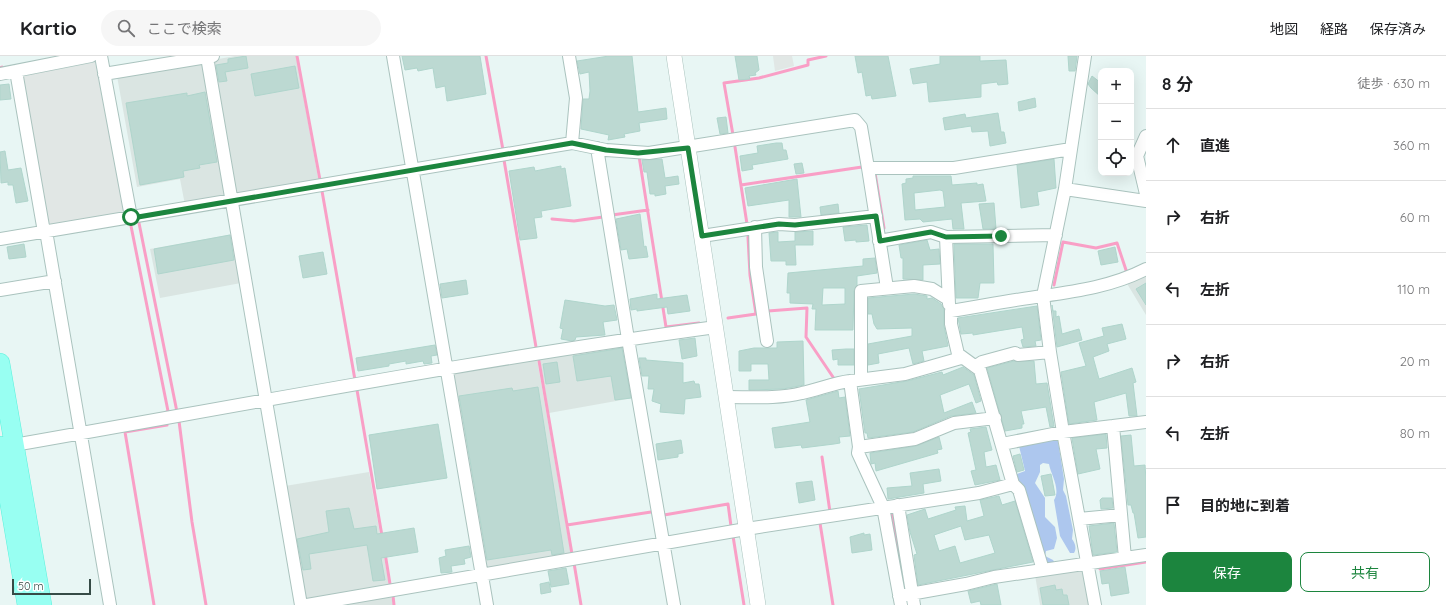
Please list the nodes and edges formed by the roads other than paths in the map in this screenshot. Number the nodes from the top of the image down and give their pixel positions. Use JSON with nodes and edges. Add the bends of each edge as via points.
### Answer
{"nodes":[{"id":1,"x":90,"y":56,"type":"edge"},
{"id":2,"x":101,"y":56,"type":"edge"},
{"id":3,"x":210,"y":56,"type":"edge"},
{"id":4,"x":393,"y":56,"type":"edge"},
{"id":5,"x":569,"y":56,"type":"edge"},
{"id":6,"x":674,"y":56,"type":"edge"},
{"id":7,"x":1085,"y":56,"type":"edge"},
{"id":8,"x":16,"y":71,"type":"junction"},
{"id":9,"x":0,"y":74,"type":"edge"},
{"id":10,"x":104,"y":74,"type":"junction"},
{"id":11,"x":1146,"y":140,"type":"edge"},
{"id":12,"x":572,"y":143,"type":"junction"},
{"id":13,"x":597,"y":148,"type":"junction"},
{"id":14,"x":688,"y":148,"type":"junction"},
{"id":15,"x":1070,"y":149,"type":"junction"},
{"id":16,"x":868,"y":168,"type":"junction"},
{"id":17,"x":413,"y":170,"type":"junction"},
{"id":18,"x":1065,"y":189,"type":"junction"},
{"id":19,"x":1146,"y":194,"type":"edge"},
{"id":20,"x":232,"y":201,"type":"junction"},
{"id":21,"x":1146,"y":201,"type":"edge"},
{"id":22,"x":876,"y":216,"type":"junction"},
{"id":23,"x":131,"y":217,"type":"junction"},
{"id":24,"x":755,"y":227,"type":"junction"},
{"id":25,"x":45,"y":232,"type":"junction"},
{"id":26,"x":702,"y":236,"type":"junction"},
{"id":27,"x":1056,"y":236,"type":"junction"},
{"id":28,"x":946,"y":237,"type":"junction"},
{"id":29,"x":0,"y":239,"type":"edge"},
{"id":30,"x":880,"y":241,"type":"junction"},
{"id":31,"x":1146,"y":269,"type":"edge"},
{"id":32,"x":55,"y":280,"type":"junction"},
{"id":33,"x":887,"y":288,"type":"junction"},
{"id":34,"x":0,"y":290,"type":"edge"},
{"id":35,"x":1043,"y":296,"type":"junction"},
{"id":36,"x":948,"y":299,"type":"junction"},
{"id":37,"x":951,"y":311,"type":"junction"},
{"id":38,"x":716,"y":327,"type":"junction"},
{"id":39,"x":628,"y":339,"type":"junction"},
{"id":40,"x":767,"y":341,"type":"dead end"},
{"id":41,"x":1050,"y":352,"type":"junction"},
{"id":42,"x":961,"y":358,"type":"junction"},
{"id":43,"x":0,"y":363,"type":"edge"},
{"id":44,"x":976,"y":366,"type":"junction"},
{"id":45,"x":448,"y":369,"type":"junction"},
{"id":46,"x":855,"y":380,"type":"junction"},
{"id":47,"x":727,"y":398,"type":"junction"},
{"id":48,"x":266,"y":400,"type":"junction"},
{"id":49,"x":995,"y":418,"type":"junction"},
{"id":50,"x":1146,"y":422,"type":"edge"},
{"id":51,"x":1113,"y":426,"type":"junction"},
{"id":52,"x":1063,"y":432,"type":"junction"},
{"id":53,"x":81,"y":433,"type":"junction"},
{"id":54,"x":1002,"y":444,"type":"junction"},
{"id":55,"x":4,"y":446,"type":"edge"},
{"id":56,"x":859,"y":447,"type":"junction"},
{"id":57,"x":1014,"y":484,"type":"junction"},
{"id":58,"x":898,"y":505,"type":"junction"},
{"id":59,"x":883,"y":507,"type":"junction"},
{"id":60,"x":1121,"y":515,"type":"junction"},
{"id":61,"x":1079,"y":519,"type":"junction"},
{"id":62,"x":746,"y":528,"type":"junction"},
{"id":63,"x":663,"y":543,"type":"junction"},
{"id":64,"x":1146,"y":554,"type":"edge"},
{"id":65,"x":1125,"y":558,"type":"junction"},
{"id":66,"x":1087,"y":564,"type":"junction"},
{"id":67,"x":1043,"y":570,"type":"junction"},
{"id":68,"x":482,"y":574,"type":"junction"},
{"id":69,"x":900,"y":600,"type":"edge"},
{"id":70,"x":913,"y":600,"type":"edge"},
{"id":71,"x":28,"y":605,"type":"edge"},
{"id":72,"x":42,"y":605,"type":"edge"},
{"id":73,"x":110,"y":605,"type":"edge"},
{"id":74,"x":302,"y":605,"type":"edge"},
{"id":75,"x":307,"y":605,"type":"edge"},
{"id":76,"x":488,"y":605,"type":"edge"},
{"id":77,"x":674,"y":605,"type":"edge"},
{"id":78,"x":758,"y":605,"type":"edge"},
{"id":79,"x":1095,"y":605,"type":"edge"}],
"edges":[{"from":1,"to":8,"type":"street"},
{"from":2,"to":10,"type":"street"},
{"from":3,"to":10,"type":"street"},
{"from":3,"to":20,"type":"street"},
{"from":4,"to":17,"type":"street"},
{"from":5,"to":12,"type":"street","via":[[576,98]]},
{"from":6,"to":14,"type":"street"},
{"from":7,"to":15,"type":"street"},
{"from":8,"to":9,"type":"street"},
{"from":8,"to":25,"type":"street"},
{"from":10,"to":23,"type":"street"},
{"from":11,"to":19,"type":"street","via":[[1137,156]]},
{"from":12,"to":13,"type":"street"},
{"from":12,"to":17,"type":"street"},
{"from":13,"to":14,"type":"street","via":[[638,153]]},
{"from":13,"to":39,"type":"street"},
{"from":14,"to":16,"type":"street","via":[[855,120],[861,127]]},
{"from":14,"to":26,"type":"street"},
{"from":15,"to":16,"type":"street","via":[[954,168]]},
{"from":15,"to":18,"type":"street"},
{"from":16,"to":22,"type":"street"},
{"from":17,"to":20,"type":"street"},
{"from":17,"to":45,"type":"street"},
{"from":18,"to":21,"type":"street"},
{"from":18,"to":27,"type":"street"},
{"from":20,"to":23,"type":"street"},
{"from":20,"to":48,"type":"street"},
{"from":22,"to":24,"type":"street"},
{"from":22,"to":30,"type":"street"},
{"from":23,"to":25,"type":"street"},
{"from":24,"to":26,"type":"street"},
{"from":24,"to":40,"type":"street","via":[[756,267]]},
{"from":25,"to":29,"type":"street"},
{"from":25,"to":32,"type":"street"},
{"from":26,"to":38,"type":"street"},
{"from":27,"to":28,"type":"street"},
{"from":27,"to":35,"type":"street"},
{"from":28,"to":30,"type":"street","via":[[931,232]]},
{"from":28,"to":36,"type":"street"},
{"from":30,"to":33,"type":"street"},
{"from":31,"to":35,"type":"street","via":[[1104,285]]},
{"from":32,"to":34,"type":"street"},
{"from":32,"to":53,"type":"street"},
{"from":33,"to":36,"type":"street","via":[[914,286],[932,289]]},
{"from":33,"to":46,"type":"street","via":[[861,291]]},
{"from":35,"to":37,"type":"street"},
{"from":35,"to":41,"type":"street"},
{"from":36,"to":37,"type":"street"},
{"from":37,"to":42,"type":"street","via":[[951,324]]},
{"from":38,"to":39,"type":"street"},
{"from":38,"to":47,"type":"street"},
{"from":39,"to":45,"type":"street"},
{"from":39,"to":63,"type":"street"},
{"from":41,"to":44,"type":"street","via":[[1018,356],[1016,353]]},
{"from":41,"to":52,"type":"street"},
{"from":42,"to":44,"type":"street"},
{"from":42,"to":46,"type":"street","via":[[905,374]]},
{"from":43,"to":55,"type":"main road"},
{"from":44,"to":49,"type":"street","via":[[980,370]]},
{"from":45,"to":48,"type":"street"},
{"from":45,"to":68,"type":"street"},
{"from":46,"to":47,"type":"street","via":[[836,382],[803,393],[784,396]]},
{"from":46,"to":56,"type":"street"},
{"from":47,"to":62,"type":"street"},
{"from":48,"to":53,"type":"street"},
{"from":48,"to":74,"type":"street"},
{"from":49,"to":54,"type":"street"},
{"from":49,"to":56,"type":"street","via":[[954,423],[915,439]]},
{"from":50,"to":51,"type":"street"},
{"from":51,"to":52,"type":"street"},
{"from":51,"to":60,"type":"street"},
{"from":52,"to":54,"type":"street"},
{"from":52,"to":61,"type":"street"},
{"from":53,"to":55,"type":"street"},
{"from":53,"to":73,"type":"street"},
{"from":54,"to":57,"type":"street"},
{"from":55,"to":71,"type":"main road"},
{"from":55,"to":72,"type":"main road"},
{"from":56,"to":59,"type":"street","via":[[858,453]]},
{"from":57,"to":58,"type":"street","via":[[979,493]]},
{"from":57,"to":67,"type":"street","via":[[1019,490]]},
{"from":58,"to":59,"type":"street"},
{"from":58,"to":70,"type":"street"},
{"from":59,"to":62,"type":"street"},
{"from":59,"to":69,"type":"street"},
{"from":60,"to":61,"type":"street"},
{"from":60,"to":65,"type":"street"},
{"from":61,"to":66,"type":"street"},
{"from":62,"to":63,"type":"street"},
{"from":62,"to":78,"type":"street"},
{"from":63,"to":68,"type":"street"},
{"from":63,"to":77,"type":"street"},
{"from":64,"to":65,"type":"street"},
{"from":65,"to":66,"type":"street"},
{"from":66,"to":67,"type":"street"},
{"from":66,"to":79,"type":"street"},
{"from":67,"to":70,"type":"street","via":[[994,577]]},
{"from":68,"to":75,"type":"street"},
{"from":68,"to":76,"type":"street"},
{"from":69,"to":70,"type":"street"}]}
